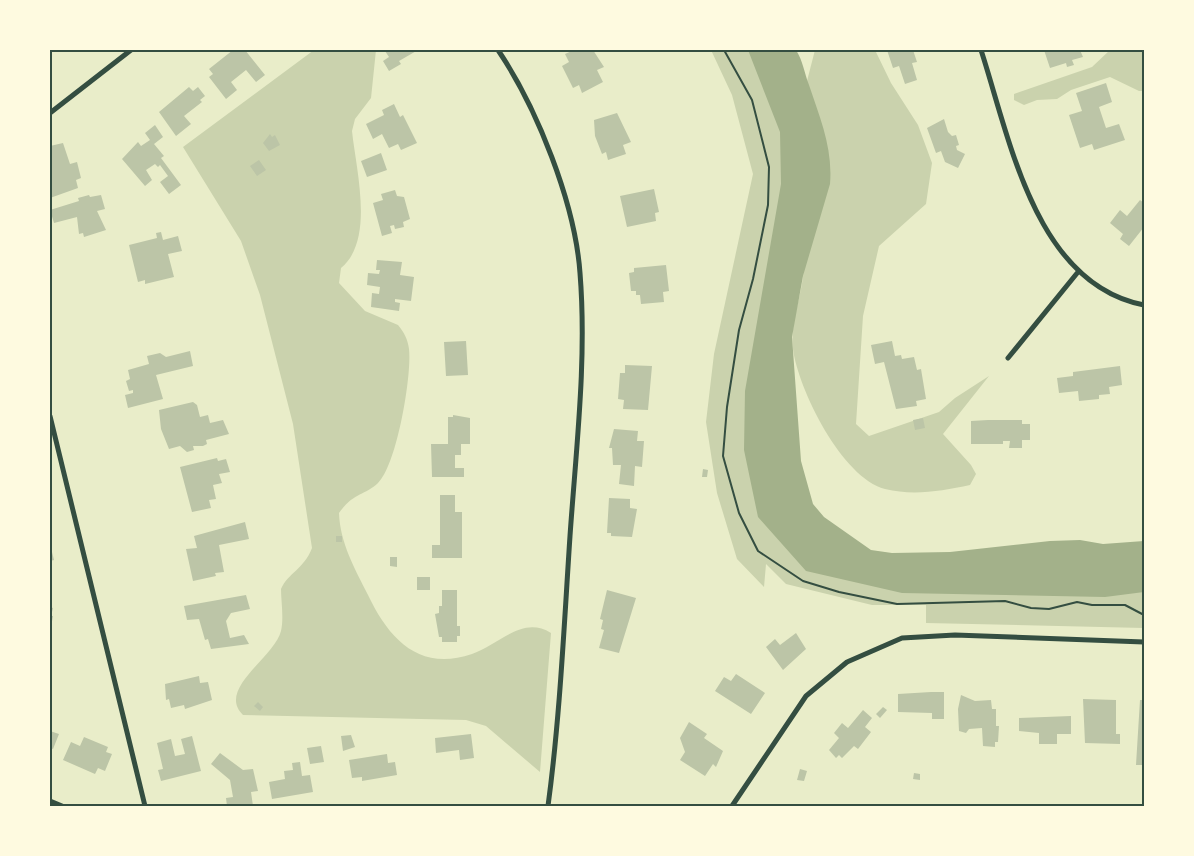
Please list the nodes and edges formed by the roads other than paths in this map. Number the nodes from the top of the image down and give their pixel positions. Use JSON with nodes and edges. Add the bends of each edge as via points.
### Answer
{"nodes":[{"id":1,"x":130,"y":50,"type":"edge"},
{"id":2,"x":498,"y":50,"type":"edge"},
{"id":3,"x":981,"y":50,"type":"edge"},
{"id":4,"x":50,"y":113,"type":"edge"},
{"id":5,"x":1078,"y":272,"type":"junction"},
{"id":6,"x":1144,"y":305,"type":"edge"},
{"id":7,"x":1008,"y":358,"type":"dead end"},
{"id":8,"x":50,"y":416,"type":"edge"},
{"id":9,"x":1144,"y":642,"type":"edge"},
{"id":10,"x":50,"y":801,"type":"edge"},
{"id":11,"x":62,"y":807,"type":"edge"},
{"id":12,"x":145,"y":807,"type":"edge"},
{"id":13,"x":548,"y":807,"type":"edge"},
{"id":14,"x":732,"y":807,"type":"edge"}],
"edges":[{"from":1,"to":4,"type":"street"},
{"from":2,"to":13,"type":"street","via":[[517,78],[545,142],[568,209],[580,273],[579,412]]},
{"from":3,"to":5,"type":"street","via":[[1024,181],[1044,227]]},
{"from":5,"to":6,"type":"street","via":[[1112,294]]},
{"from":5,"to":7,"type":"street"},
{"from":8,"to":12,"type":"street"},
{"from":9,"to":14,"type":"street","via":[[955,635],[902,638],[847,662],[806,696]]},
{"from":10,"to":11,"type":"street"}]}
